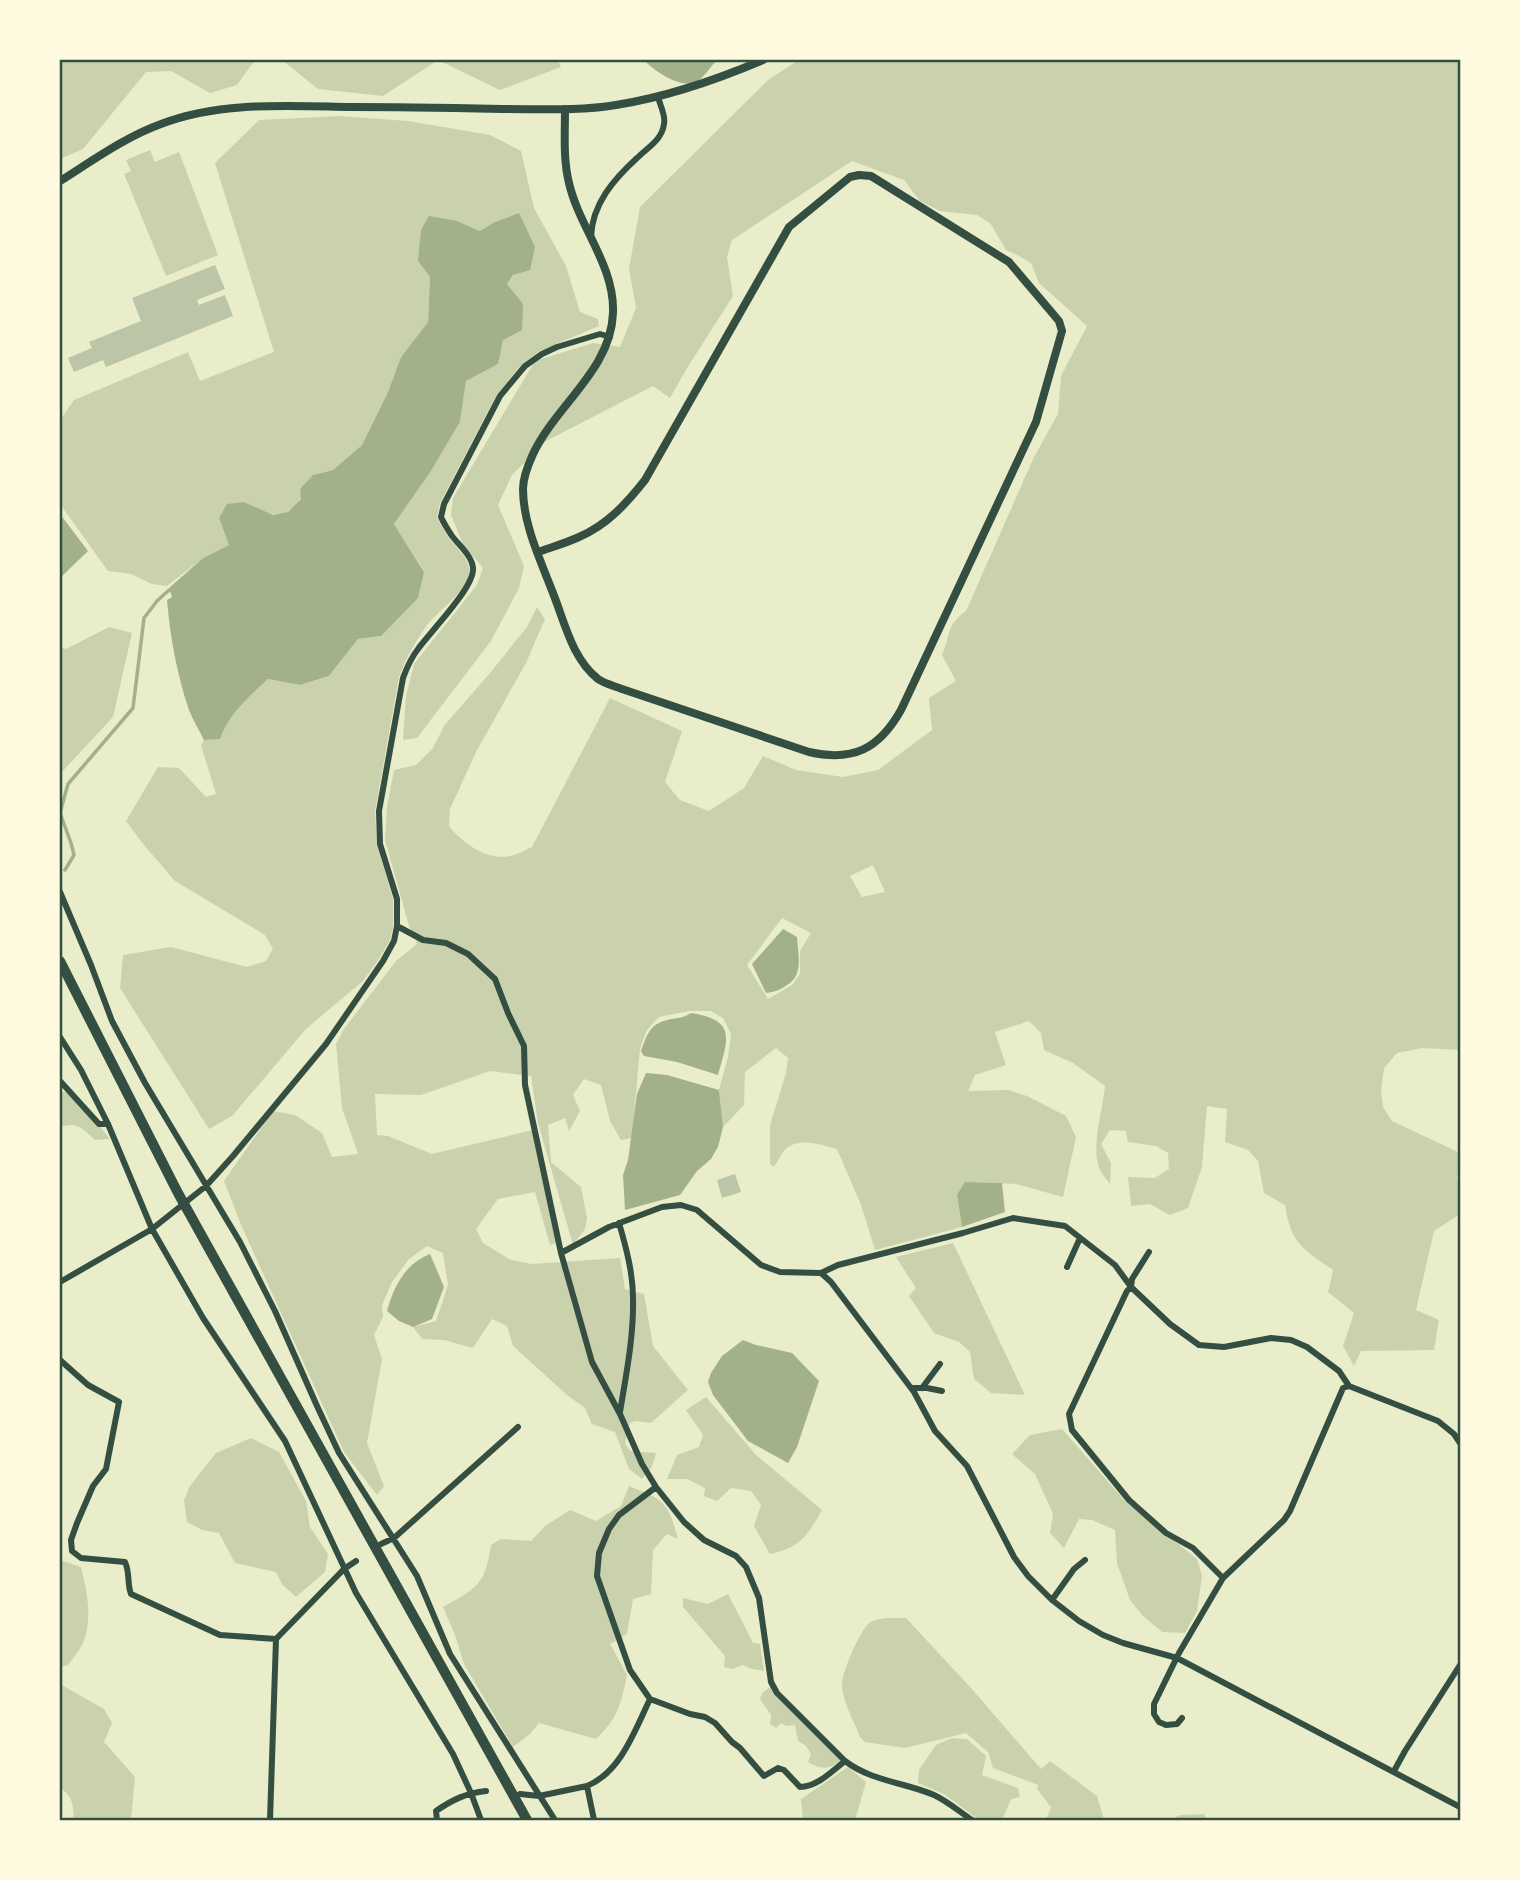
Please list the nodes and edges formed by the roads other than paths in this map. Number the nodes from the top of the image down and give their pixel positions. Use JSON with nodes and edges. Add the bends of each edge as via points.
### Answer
{"nodes":[{"id":1,"x":763,"y":60,"type":"edge"},
{"id":2,"x":658,"y":97,"type":"junction"},
{"id":3,"x":565,"y":109,"type":"junction"},
{"id":4,"x":60,"y":181,"type":"edge"},
{"id":5,"x":591,"y":239,"type":"junction"},
{"id":6,"x":610,"y":337,"type":"junction"},
{"id":7,"x":538,"y":552,"type":"junction"},
{"id":8,"x":60,"y":892,"type":"edge"},
{"id":9,"x":397,"y":926,"type":"junction"},
{"id":10,"x":60,"y":961,"type":"edge"},
{"id":11,"x":60,"y":1037,"type":"edge"},
{"id":12,"x":60,"y":1082,"type":"edge"},
{"id":13,"x":108,"y":1124,"type":"junction"},
{"id":14,"x":205,"y":1186,"type":"junction"},
{"id":15,"x":619,"y":1223,"type":"junction"},
{"id":16,"x":152,"y":1228,"type":"junction"},
{"id":17,"x":1080,"y":1238,"type":"junction"},
{"id":18,"x":1149,"y":1252,"type":"dead end"},
{"id":19,"x":561,"y":1253,"type":"junction"},
{"id":20,"x":1067,"y":1267,"type":"dead end"},
{"id":21,"x":821,"y":1273,"type":"junction"},
{"id":22,"x":60,"y":1282,"type":"edge"},
{"id":23,"x":1131,"y":1287,"type":"junction"},
{"id":24,"x":60,"y":1360,"type":"edge"},
{"id":25,"x":940,"y":1364,"type":"dead end"},
{"id":26,"x":1349,"y":1386,"type":"junction"},
{"id":27,"x":911,"y":1388,"type":"junction"},
{"id":28,"x":922,"y":1388,"type":"junction"},
{"id":29,"x":942,"y":1391,"type":"dead end"},
{"id":30,"x":620,"y":1414,"type":"junction"},
{"id":31,"x":518,"y":1427,"type":"dead end"},
{"id":32,"x":1461,"y":1443,"type":"edge"},
{"id":33,"x":656,"y":1487,"type":"junction"},
{"id":34,"x":394,"y":1538,"type":"junction"},
{"id":35,"x":381,"y":1544,"type":"dead end"},
{"id":36,"x":1085,"y":1560,"type":"dead end"},
{"id":37,"x":356,"y":1561,"type":"dead end"},
{"id":38,"x":344,"y":1569,"type":"junction"},
{"id":39,"x":1223,"y":1578,"type":"junction"},
{"id":40,"x":1052,"y":1600,"type":"junction"},
{"id":41,"x":276,"y":1639,"type":"junction"},
{"id":42,"x":1177,"y":1658,"type":"junction"},
{"id":43,"x":1461,"y":1665,"type":"edge"},
{"id":44,"x":650,"y":1699,"type":"junction"},
{"id":45,"x":1182,"y":1718,"type":"dead end"},
{"id":46,"x":845,"y":1761,"type":"junction"},
{"id":47,"x":1394,"y":1771,"type":"junction"},
{"id":48,"x":587,"y":1786,"type":"junction"},
{"id":49,"x":486,"y":1791,"type":"dead end"},
{"id":50,"x":471,"y":1793,"type":"junction"},
{"id":51,"x":520,"y":1794,"type":"dead end"},
{"id":52,"x":538,"y":1796,"type":"junction"},
{"id":53,"x":1461,"y":1807,"type":"edge"},
{"id":54,"x":270,"y":1821,"type":"edge"},
{"id":55,"x":437,"y":1821,"type":"edge"},
{"id":56,"x":481,"y":1821,"type":"edge"},
{"id":57,"x":527,"y":1821,"type":"edge"},
{"id":58,"x":555,"y":1821,"type":"edge"},
{"id":59,"x":594,"y":1821,"type":"edge"},
{"id":60,"x":972,"y":1821,"type":"edge"}],
"edges":[{"from":1,"to":2,"type":"street"},
{"from":2,"to":3,"type":"street"},
{"from":2,"to":5,"type":"street","via":[[665,122],[658,140],[608,188],[596,210]]},
{"from":3,"to":4,"type":"street","via":[[312,106],[220,110],[162,123]]},
{"from":3,"to":5,"type":"street","via":[[569,185]]},
{"from":5,"to":6,"type":"street","via":[[612,292]]},
{"from":6,"to":7,"type":"street","via":[[527,466],[524,505]]},
{"from":6,"to":9,"type":"street","via":[[600,334],[557,347],[525,366],[500,396],[444,504],[441,517],[473,568],[468,585],[416,650],[403,678],[379,811],[380,844],[397,899]]},
{"from":7,"to":7,"type":"street","via":[[573,648],[599,680],[809,752],[847,756],[863,750],[885,734],[901,710],[1036,422],[1062,331],[1059,321],[1010,262],[871,176],[850,177],[789,226],[645,480],[628,502],[580,537]]},
{"from":8,"to":14,"type":"street","via":[[112,1021]]},
{"from":9,"to":14,"type":"street","via":[[383,961],[326,1044]]},
{"from":9,"to":19,"type":"street","via":[[468,954],[495,979],[524,1046],[525,1085]]},
{"from":10,"to":57,"type":"highway","via":[[178,1193]]},
{"from":11,"to":13,"type":"street"},
{"from":12,"to":13,"type":"street","via":[[99,1124]]},
{"from":13,"to":16,"type":"street"},
{"from":14,"to":16,"type":"street"},
{"from":14,"to":34,"type":"street","via":[[275,1311],[339,1453]]},
{"from":15,"to":19,"type":"street"},
{"from":15,"to":21,"type":"street","via":[[681,1205],[697,1210],[761,1265],[780,1272]]},
{"from":15,"to":30,"type":"street","via":[[633,1297]]},
{"from":16,"to":22,"type":"street"},
{"from":16,"to":38,"type":"street","via":[[203,1318],[285,1441]]},
{"from":17,"to":20,"type":"street"},
{"from":17,"to":21,"type":"street","via":[[1065,1226],[1013,1218]]},
{"from":17,"to":23,"type":"street","via":[[1115,1265]]},
{"from":18,"to":23,"type":"street"},
{"from":19,"to":30,"type":"street","via":[[592,1362]]},
{"from":21,"to":27,"type":"street"},
{"from":23,"to":26,"type":"street","via":[[1199,1345],[1224,1347],[1291,1339],[1339,1371]]},
{"from":23,"to":39,"type":"street","via":[[1069,1414],[1072,1430],[1129,1500],[1166,1533],[1193,1548]]},
{"from":24,"to":41,"type":"street","via":[[88,1385],[119,1402],[106,1469],[77,1522],[72,1551],[81,1558],[125,1562],[131,1594],[220,1635]]},
{"from":25,"to":28,"type":"street"},
{"from":26,"to":32,"type":"street","via":[[1438,1421]]},
{"from":26,"to":39,"type":"street","via":[[1343,1388],[1290,1511]]},
{"from":27,"to":28,"type":"street"},
{"from":27,"to":40,"type":"street","via":[[935,1431],[967,1466],[1014,1558]]},
{"from":28,"to":29,"type":"street"},
{"from":30,"to":33,"type":"street"},
{"from":31,"to":34,"type":"street"},
{"from":33,"to":44,"type":"street","via":[[609,1528],[598,1553],[597,1576],[630,1670]]},
{"from":33,"to":46,"type":"street","via":[[704,1540],[736,1556],[746,1567],[759,1598],[771,1682],[790,1708]]},
{"from":34,"to":35,"type":"street"},
{"from":34,"to":52,"type":"street","via":[[417,1576],[450,1654]]},
{"from":36,"to":40,"type":"street"},
{"from":37,"to":38,"type":"street"},
{"from":38,"to":41,"type":"street"},
{"from":38,"to":50,"type":"street","via":[[453,1754]]},
{"from":39,"to":42,"type":"street"},
{"from":40,"to":42,"type":"street","via":[[1103,1635]]},
{"from":41,"to":54,"type":"street"},
{"from":42,"to":45,"type":"street","via":[[1154,1703],[1154,1714],[1166,1725]]},
{"from":42,"to":47,"type":"street"},
{"from":43,"to":47,"type":"street"},
{"from":44,"to":46,"type":"street","via":[[715,1723],[764,1776],[778,1768],[800,1787],[808,1787]]},
{"from":44,"to":48,"type":"street","via":[[617,1761]]},
{"from":46,"to":60,"type":"street","via":[[858,1771],[935,1795]]},
{"from":47,"to":53,"type":"street"},
{"from":48,"to":52,"type":"street"},
{"from":48,"to":59,"type":"street"},
{"from":49,"to":50,"type":"street"},
{"from":50,"to":55,"type":"street","via":[[436,1811]]},
{"from":50,"to":56,"type":"street"},
{"from":51,"to":52,"type":"street"},
{"from":52,"to":58,"type":"street"}]}
